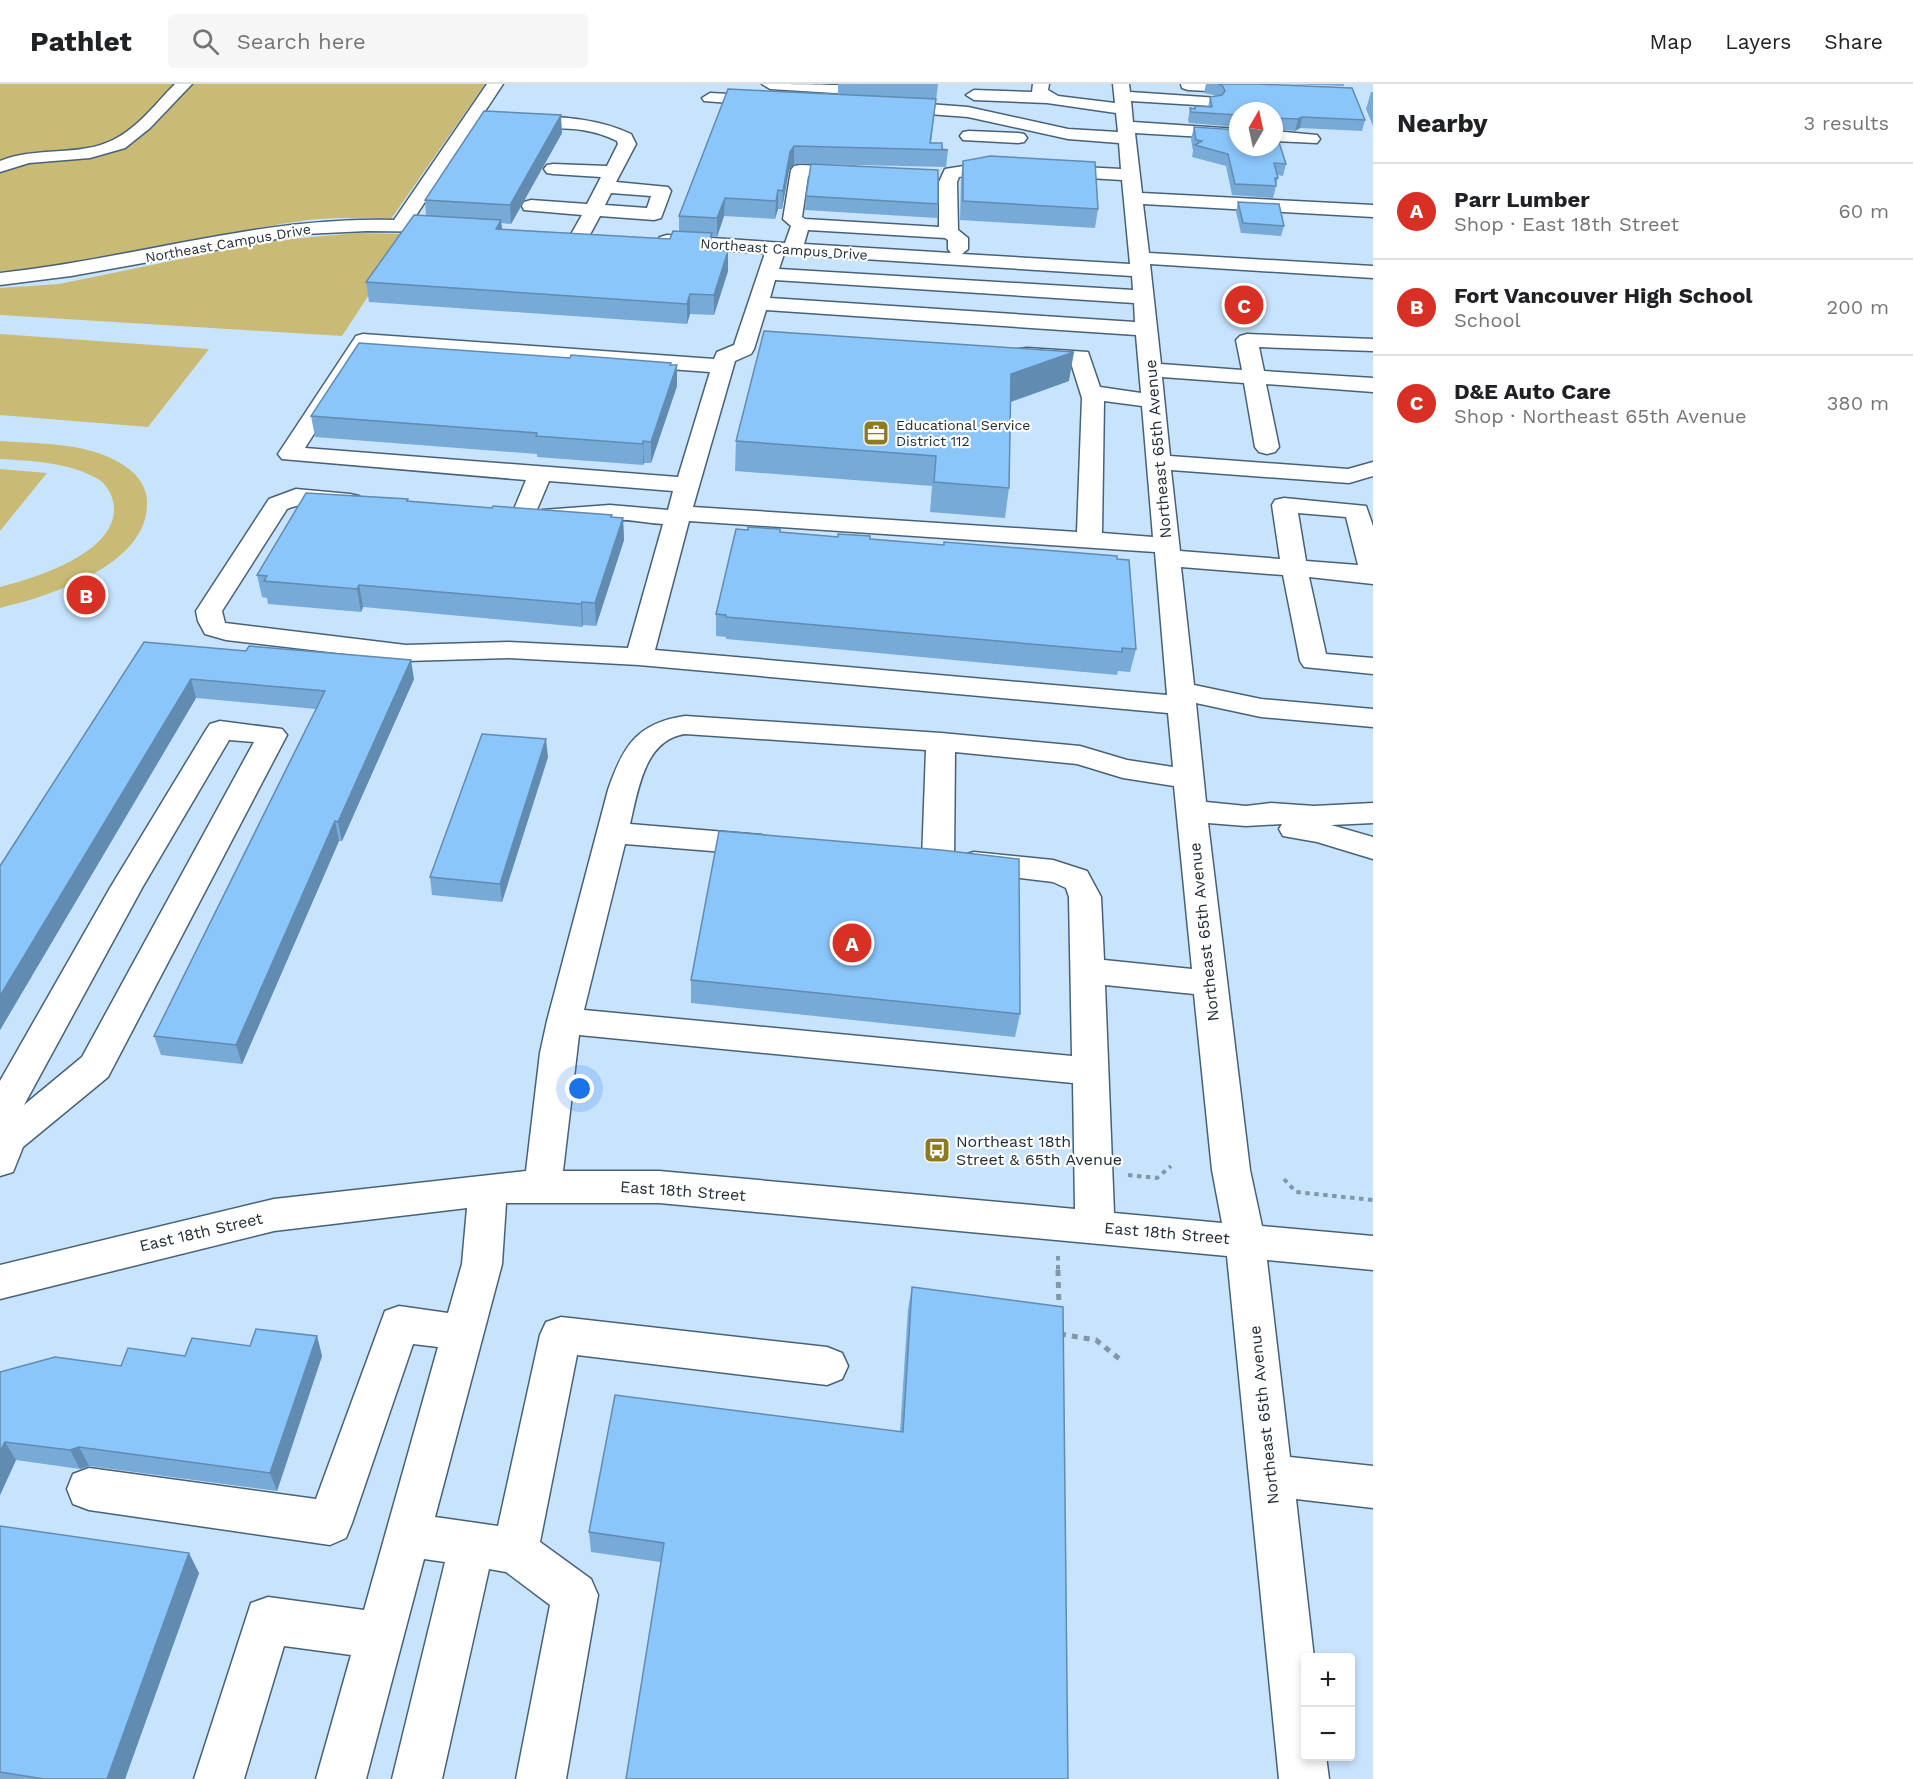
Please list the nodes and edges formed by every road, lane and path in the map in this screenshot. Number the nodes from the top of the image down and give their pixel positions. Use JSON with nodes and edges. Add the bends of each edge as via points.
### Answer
{"nodes":[{"id":1,"x":184,"y":84,"type":"edge"},
{"id":2,"x":495,"y":84,"type":"edge"},
{"id":3,"x":770,"y":84,"type":"edge"},
{"id":4,"x":1171,"y":84,"type":"edge"},
{"id":5,"x":1188,"y":84,"type":"edge"},
{"id":6,"x":1267,"y":89,"type":"edge"},
{"id":7,"x":1044,"y":91,"type":"edge"},
{"id":8,"x":710,"y":98,"type":"dead end"},
{"id":9,"x":1229,"y":102,"type":"edge"},
{"id":10,"x":1124,"y":111,"type":"edge"},
{"id":11,"x":512,"y":120,"type":"edge"},
{"id":12,"x":1229,"y":132,"type":"edge"},
{"id":13,"x":1068,"y":134,"type":"junction"},
{"id":14,"x":969,"y":136,"type":"dead end"},
{"id":15,"x":1283,"y":137,"type":"edge"},
{"id":16,"x":1311,"y":139,"type":"edge"},
{"id":17,"x":0,"y":167,"type":"edge"},
{"id":18,"x":553,"y":169,"type":"dead end"},
{"id":19,"x":869,"y":173,"type":"edge"},
{"id":20,"x":1131,"y":175,"type":"junction"},
{"id":21,"x":926,"y":176,"type":"edge"},
{"id":22,"x":949,"y":177,"type":"junction"},
{"id":23,"x":602,"y":192,"type":"junction"},
{"id":24,"x":1133,"y":198,"type":"junction"},
{"id":25,"x":535,"y":200,"type":"dead end"},
{"id":26,"x":1373,"y":211,"type":"edge"},
{"id":27,"x":801,"y":224,"type":"junction"},
{"id":28,"x":400,"y":225,"type":"junction"},
{"id":29,"x":467,"y":229,"type":"edge"},
{"id":30,"x":949,"y":233,"type":"junction"},
{"id":31,"x":558,"y":234,"type":"edge"},
{"id":32,"x":580,"y":236,"type":"junction"},
{"id":33,"x":603,"y":237,"type":"edge"},
{"id":34,"x":649,"y":240,"type":"edge"},
{"id":35,"x":784,"y":249,"type":"junction"},
{"id":36,"x":958,"y":260,"type":"junction"},
{"id":37,"x":1140,"y":264,"type":"junction"},
{"id":38,"x":1373,"y":272,"type":"edge"},
{"id":39,"x":768,"y":274,"type":"junction"},
{"id":40,"x":0,"y":279,"type":"edge"},
{"id":41,"x":1143,"y":297,"type":"junction"},
{"id":42,"x":758,"y":303,"type":"junction"},
{"id":43,"x":1146,"y":329,"type":"junction"},
{"id":44,"x":747,"y":336,"type":"junction"},
{"id":45,"x":771,"y":338,"type":"edge"},
{"id":46,"x":1373,"y":345,"type":"edge"},
{"id":47,"x":1009,"y":353,"type":"edge"},
{"id":48,"x":722,"y":366,"type":"junction"},
{"id":49,"x":1150,"y":370,"type":"junction"},
{"id":50,"x":1254,"y":377,"type":"junction"},
{"id":51,"x":1373,"y":385,"type":"edge"},
{"id":52,"x":1091,"y":392,"type":"junction"},
{"id":53,"x":1153,"y":401,"type":"junction"},
{"id":54,"x":1267,"y":447,"type":"dead end"},
{"id":55,"x":1159,"y":462,"type":"junction"},
{"id":56,"x":1373,"y":469,"type":"edge"},
{"id":57,"x":541,"y":473,"type":"junction"},
{"id":58,"x":687,"y":484,"type":"junction"},
{"id":59,"x":379,"y":503,"type":"edge"},
{"id":60,"x":678,"y":515,"type":"junction"},
{"id":61,"x":1089,"y":540,"type":"junction"},
{"id":62,"x":1167,"y":552,"type":"junction"},
{"id":63,"x":1294,"y":568,"type":"junction"},
{"id":64,"x":1373,"y":575,"type":"edge"},
{"id":65,"x":639,"y":657,"type":"junction"},
{"id":66,"x":1373,"y":666,"type":"edge"},
{"id":67,"x":1181,"y":698,"type":"junction"},
{"id":68,"x":1373,"y":702,"type":"edge"},
{"id":69,"x":1373,"y":718,"type":"edge"},
{"id":70,"x":941,"y":742,"type":"junction"},
{"id":71,"x":1190,"y":795,"type":"junction"},
{"id":72,"x":1373,"y":813,"type":"edge"},
{"id":73,"x":1246,"y":816,"type":"junction"},
{"id":74,"x":612,"y":833,"type":"junction"},
{"id":75,"x":787,"y":847,"type":"edge"},
{"id":76,"x":1373,"y":848,"type":"edge"},
{"id":77,"x":1087,"y":971,"type":"junction"},
{"id":78,"x":1210,"y":982,"type":"junction"},
{"id":79,"x":564,"y":1021,"type":"junction"},
{"id":80,"x":1090,"y":1071,"type":"junction"},
{"id":81,"x":2,"y":1133,"type":"edge"},
{"id":82,"x":1171,"y":1166,"type":"dead end"},
{"id":83,"x":1093,"y":1172,"type":"junction"},
{"id":84,"x":1284,"y":1179,"type":"dead end"},
{"id":85,"x":543,"y":1185,"type":"junction"},
{"id":86,"x":488,"y":1190,"type":"junction"},
{"id":87,"x":1373,"y":1200,"type":"edge"},
{"id":88,"x":1056,"y":1223,"type":"junction"},
{"id":89,"x":1095,"y":1226,"type":"junction"},
{"id":90,"x":1245,"y":1240,"type":"junction"},
{"id":91,"x":1373,"y":1253,"type":"edge"},
{"id":92,"x":0,"y":1282,"type":"edge"},
{"id":93,"x":1059,"y":1312,"type":"edge"},
{"id":94,"x":1060,"y":1323,"type":"edge"},
{"id":95,"x":464,"y":1333,"type":"junction"},
{"id":96,"x":1122,"y":1362,"type":"dead end"},
{"id":97,"x":827,"y":1366,"type":"dead end"},
{"id":98,"x":1271,"y":1475,"type":"junction"},
{"id":99,"x":1373,"y":1487,"type":"edge"},
{"id":100,"x":89,"y":1489,"type":"dead end"},
{"id":101,"x":408,"y":1535,"type":"junction"},
{"id":102,"x":494,"y":1548,"type":"junction"},
{"id":103,"x":380,"y":1636,"type":"junction"},
{"id":104,"x":219,"y":1779,"type":"edge"},
{"id":105,"x":341,"y":1779,"type":"edge"},
{"id":106,"x":417,"y":1779,"type":"edge"},
{"id":107,"x":541,"y":1779,"type":"edge"},
{"id":108,"x":1304,"y":1779,"type":"edge"}],
"edges":[{"from":1,"to":17,"type":"street","via":[[120,143],[93,152],[34,157]]},
{"from":2,"to":28,"type":"street"},
{"from":3,"to":7,"type":"street","via":[[952,94]]},
{"from":4,"to":5,"type":"street"},
{"from":5,"to":6,"type":"street"},
{"from":7,"to":10,"type":"street"},
{"from":8,"to":13,"type":"street","via":[[968,112]]},
{"from":9,"to":10,"type":"street"},
{"from":10,"to":12,"type":"street"},
{"from":10,"to":13,"type":"street"},
{"from":10,"to":20,"type":"street","name":"Northeast 65th Avenue"},
{"from":11,"to":23,"type":"street","via":[[582,123],[625,138],[627,144]]},
{"from":13,"to":14,"type":"street","via":[[1030,139]]},
{"from":15,"to":16,"type":"street"},
{"from":18,"to":23,"type":"street"},
{"from":19,"to":27,"type":"street","via":[[800,170],[792,219]]},
{"from":20,"to":22,"type":"street","via":[[988,167],[951,172]]},
{"from":20,"to":24,"type":"street","name":"Northeast 65th Avenue"},
{"from":21,"to":22,"type":"street"},
{"from":22,"to":30,"type":"street"},
{"from":23,"to":25,"type":"street"},
{"from":23,"to":32,"type":"street"},
{"from":24,"to":26,"type":"street"},
{"from":24,"to":37,"type":"street","name":"Northeast 65th Avenue"},
{"from":27,"to":30,"type":"street"},
{"from":27,"to":35,"type":"street"},
{"from":28,"to":29,"type":"street","name":"Northeast Campus Drive"},
{"from":28,"to":40,"type":"street","name":"Northeast Campus Drive","via":[[284,231],[54,275]]},
{"from":30,"to":36,"type":"street","via":[[958,238]]},
{"from":31,"to":32,"type":"street"},
{"from":32,"to":33,"type":"street"},
{"from":34,"to":35,"type":"street","name":"Northeast Campus Drive"},
{"from":35,"to":36,"type":"street","name":"Northeast Campus Drive"},
{"from":35,"to":39,"type":"street"},
{"from":36,"to":37,"type":"street","name":"Northeast Campus Drive"},
{"from":37,"to":38,"type":"street","name":"Northeast Campus Drive"},
{"from":37,"to":41,"type":"street","name":"Northeast 65th Avenue"},
{"from":39,"to":41,"type":"street"},
{"from":39,"to":42,"type":"street"},
{"from":41,"to":43,"type":"street","name":"Northeast 65th Avenue"},
{"from":42,"to":43,"type":"street"},
{"from":42,"to":44,"type":"street"},
{"from":43,"to":49,"type":"street","name":"Northeast 65th Avenue"},
{"from":44,"to":45,"type":"street"},
{"from":44,"to":48,"type":"street","via":[[743,349],[724,357]]},
{"from":46,"to":50,"type":"street","via":[[1253,338],[1246,342]]},
{"from":47,"to":52,"type":"street","via":[[1080,357]]},
{"from":48,"to":57,"type":"street","via":[[363,340],[290,454]]},
{"from":48,"to":58,"type":"street"},
{"from":49,"to":50,"type":"street"},
{"from":49,"to":53,"type":"street","name":"Northeast 65th Avenue"},
{"from":50,"to":51,"type":"street"},
{"from":50,"to":54,"type":"street"},
{"from":52,"to":53,"type":"street"},
{"from":52,"to":61,"type":"street"},
{"from":53,"to":55,"type":"street","name":"Northeast 65th Avenue"},
{"from":55,"to":56,"type":"street","via":[[1349,476]]},
{"from":55,"to":62,"type":"street","name":"Northeast 65th Avenue"},
{"from":57,"to":58,"type":"street"},
{"from":57,"to":60,"type":"street","via":[[514,513]]},
{"from":58,"to":60,"type":"street"},
{"from":59,"to":65,"type":"street","via":[[296,496],[278,504],[209,611],[215,628],[406,653],[509,650]]},
{"from":60,"to":61,"type":"street"},
{"from":60,"to":65,"type":"street"},
{"from":61,"to":62,"type":"street"},
{"from":62,"to":63,"type":"street"},
{"from":62,"to":67,"type":"street","name":"Northeast 65th Avenue"},
{"from":63,"to":64,"type":"street"},
{"from":63,"to":64,"type":"street","via":[[1284,506],[1357,512]]},
{"from":63,"to":66,"type":"street","via":[[1314,661]]},
{"from":65,"to":67,"type":"street"},
{"from":67,"to":68,"type":"street","via":[[1259,692]]},
{"from":67,"to":69,"type":"street"},
{"from":67,"to":71,"type":"street","name":"Northeast 65th Avenue"},
{"from":70,"to":71,"type":"street","via":[[1080,755]]},
{"from":70,"to":74,"type":"street","via":[[695,725],[664,729],[634,757]]},
{"from":70,"to":77,"type":"street","via":[[926,859],[1059,873],[1074,878],[1081,884],[1085,897]]},
{"from":71,"to":73,"type":"street"},
{"from":71,"to":78,"type":"street","name":"Northeast 65th Avenue"},
{"from":72,"to":73,"type":"street"},
{"from":73,"to":76,"type":"street","via":[[1271,827],[1318,832]]},
{"from":74,"to":75,"type":"street"},
{"from":74,"to":79,"type":"street"},
{"from":77,"to":78,"type":"street"},
{"from":77,"to":80,"type":"street"},
{"from":78,"to":90,"type":"street","name":"Northeast 65th Avenue","via":[[1231,1170]]},
{"from":79,"to":80,"type":"street"},
{"from":79,"to":85,"type":"street"},
{"from":80,"to":83,"type":"street"},
{"from":81,"to":81,"type":"street","via":[[95,1067],[272,735],[220,730],[126,888]]},
{"from":82,"to":83,"type":"path","via":[[1157,1178]]},
{"from":83,"to":89,"type":"street"},
{"from":84,"to":87,"type":"path","via":[[1296,1192]]},
{"from":85,"to":86,"type":"street","name":"East 18th Street"},
{"from":85,"to":88,"type":"street","name":"East 18th Street","via":[[659,1186]]},
{"from":86,"to":92,"type":"street","name":"East 18th Street","via":[[274,1215]]},
{"from":86,"to":95,"type":"street","via":[[482,1263]]},
{"from":88,"to":89,"type":"street","name":"East 18th Street"},
{"from":88,"to":93,"type":"path"},
{"from":89,"to":90,"type":"street","name":"East 18th Street"},
{"from":90,"to":91,"type":"street","name":"East 18th Street"},
{"from":90,"to":98,"type":"street","name":"Northeast 65th Avenue"},
{"from":94,"to":96,"type":"path","via":[[1060,1334],[1096,1340]]},
{"from":95,"to":100,"type":"street","via":[[399,1324],[330,1523]]},
{"from":95,"to":101,"type":"street"},
{"from":97,"to":102,"type":"street","via":[[561,1335]]},
{"from":98,"to":99,"type":"street"},
{"from":98,"to":108,"type":"street","name":"Northeast 65th Avenue"},
{"from":101,"to":102,"type":"street"},
{"from":101,"to":103,"type":"street"},
{"from":102,"to":106,"type":"street"},
{"from":102,"to":107,"type":"street","via":[[575,1595]]},
{"from":103,"to":104,"type":"street","via":[[268,1620]]},
{"from":103,"to":105,"type":"street"}]}
